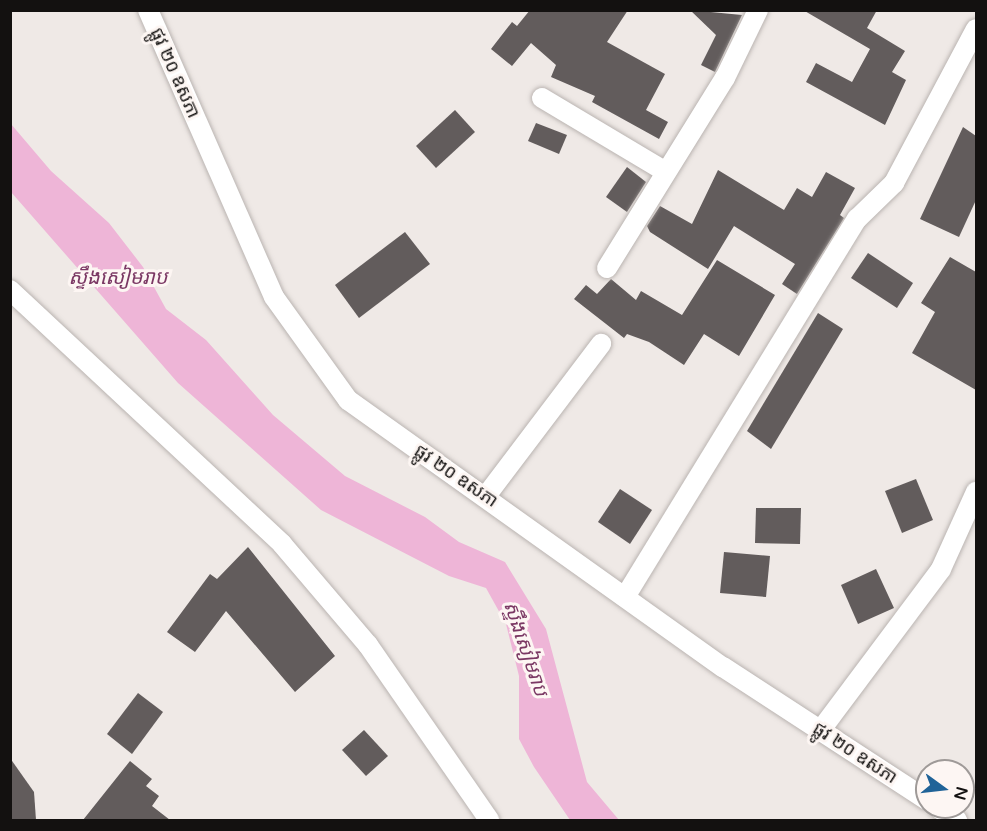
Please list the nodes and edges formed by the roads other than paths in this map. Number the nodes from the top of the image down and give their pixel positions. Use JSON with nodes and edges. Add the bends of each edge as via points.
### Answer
{"nodes":[{"id":1,"x":148,"y":10,"type":"edge"},
{"id":2,"x":758,"y":10,"type":"edge"},
{"id":3,"x":976,"y":29,"type":"edge"},
{"id":4,"x":542,"y":98,"type":"dead end"},
{"id":5,"x":666,"y":172,"type":"junction"},
{"id":6,"x":607,"y":268,"type":"dead end"},
{"id":7,"x":10,"y":290,"type":"edge"},
{"id":8,"x":601,"y":344,"type":"dead end"},
{"id":9,"x":976,"y":492,"type":"edge"},
{"id":10,"x":486,"y":496,"type":"junction"},
{"id":11,"x":625,"y":597,"type":"junction"},
{"id":12,"x":820,"y":731,"type":"junction"},
{"id":13,"x":915,"y":793,"type":"edge"},
{"id":14,"x":489,"y":820,"type":"edge"}],
"edges":[{"from":1,"to":10,"type":"street","name":"ផ្លូវ ២០ ឧសភា","via":[[287,320],[348,400]]},
{"from":2,"to":5,"type":"street","via":[[725,78]]},
{"from":3,"to":11,"type":"street","via":[[894,183],[857,219]]},
{"from":4,"to":5,"type":"street"},
{"from":5,"to":6,"type":"street"},
{"from":7,"to":14,"type":"street","via":[[290,553],[368,645]]},
{"from":8,"to":10,"type":"street"},
{"from":9,"to":12,"type":"street","via":[[934,579]]},
{"from":10,"to":11,"type":"street","name":"ផ្លូវ ២០ ឧសភា"},
{"from":11,"to":12,"type":"street","name":"ផ្លូវ ២០ ឧសភា"},
{"from":12,"to":13,"type":"street","name":"ផ្លូវ ២០ ឧសភា"}]}
